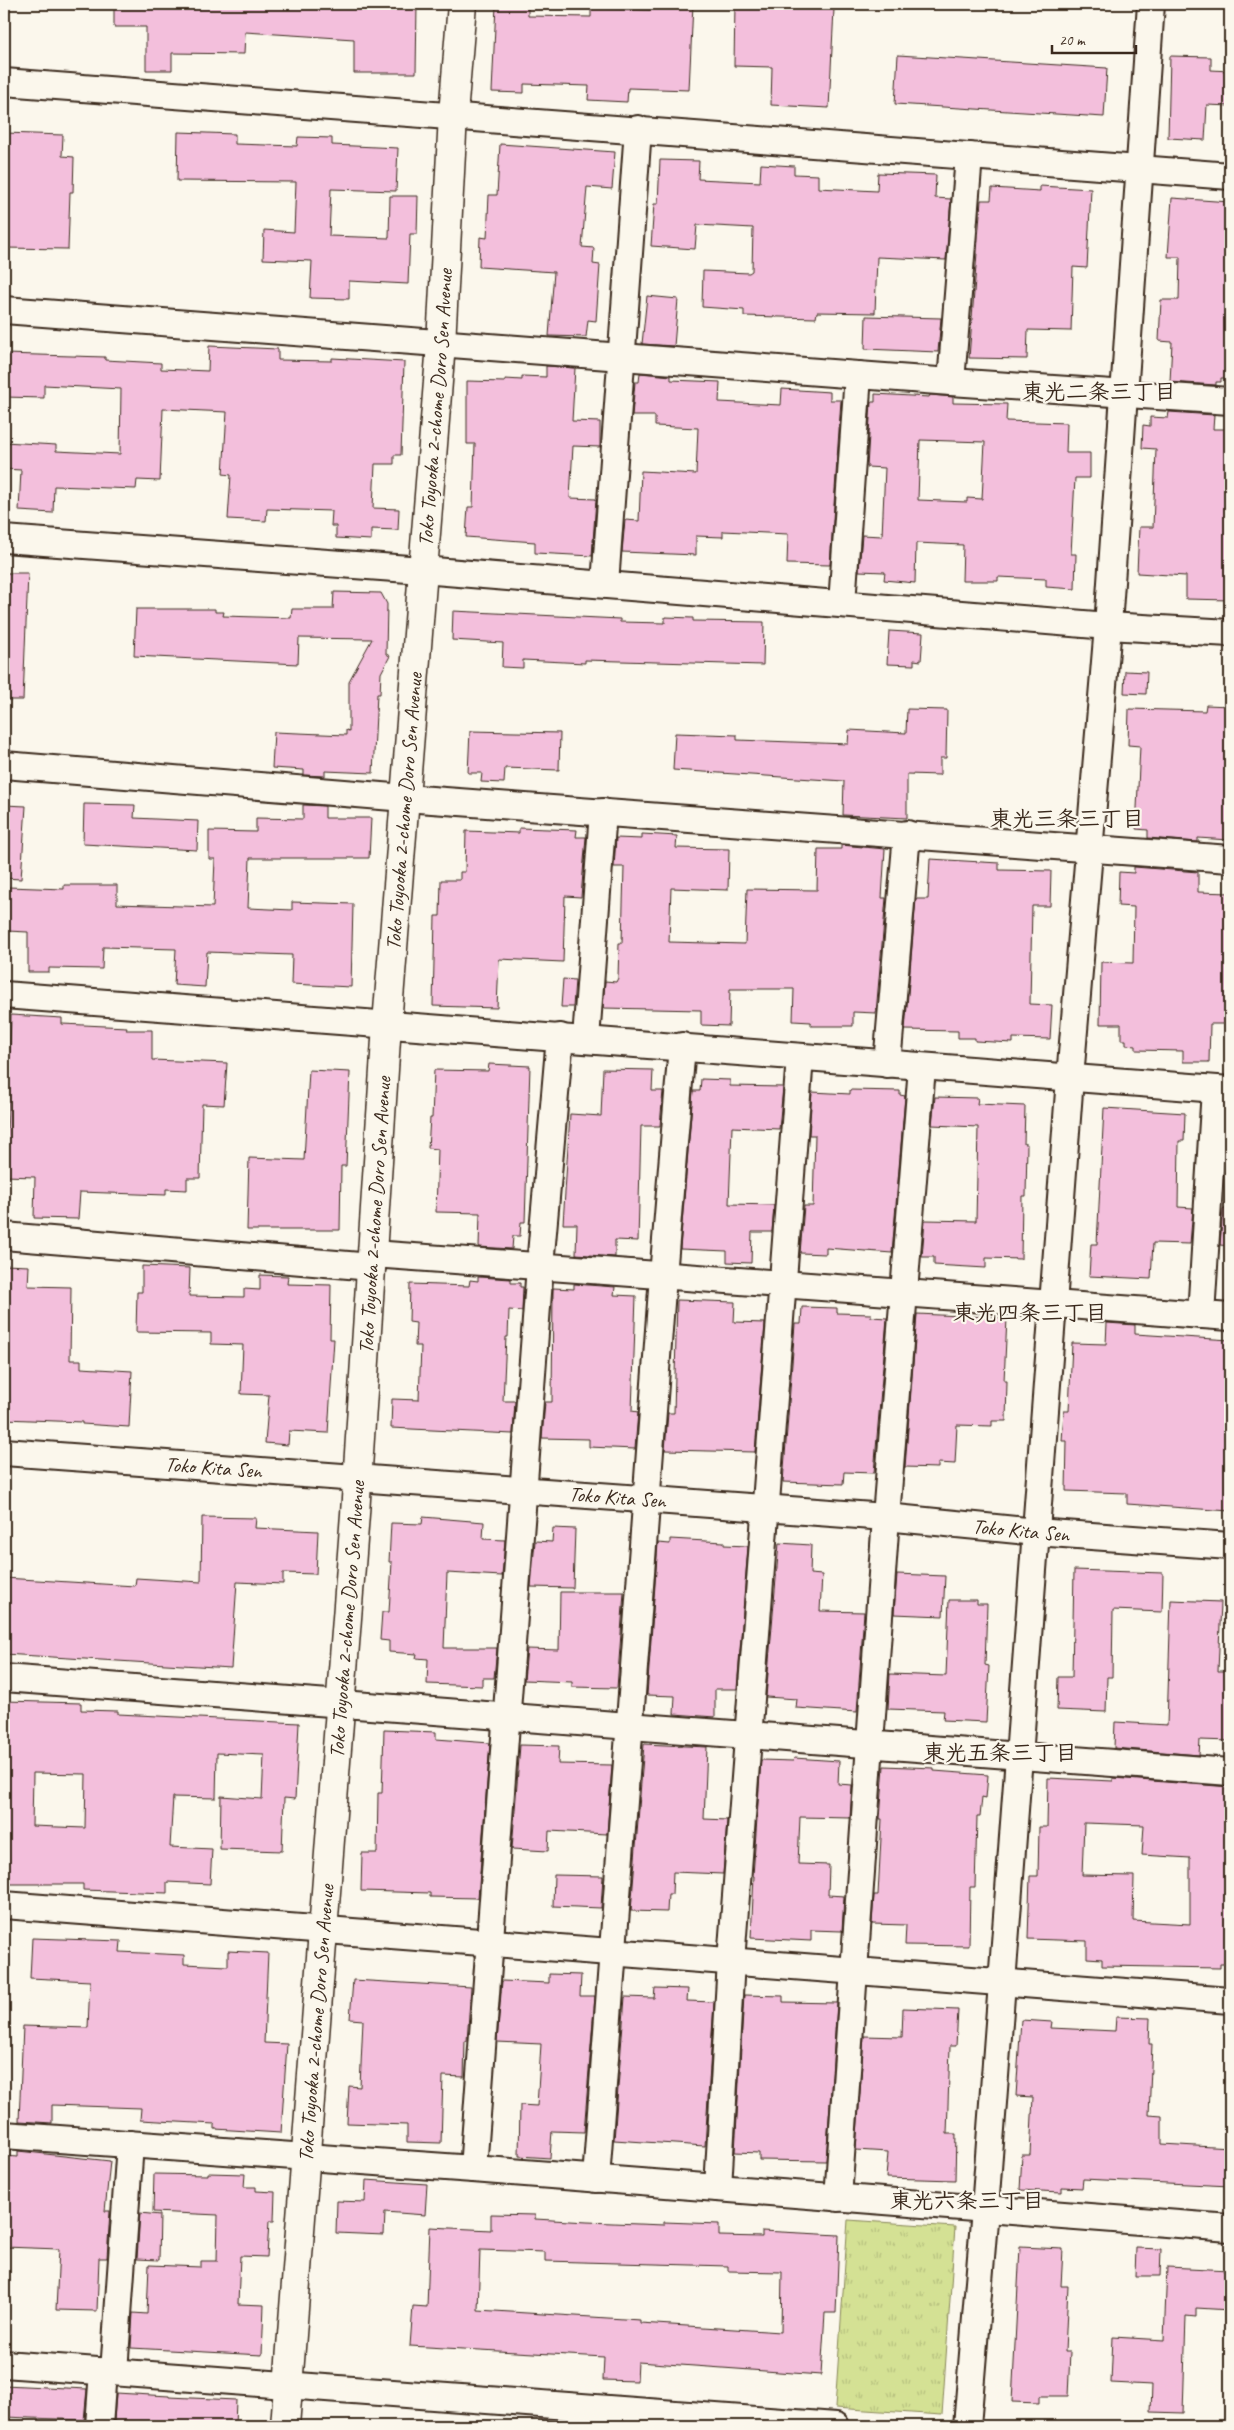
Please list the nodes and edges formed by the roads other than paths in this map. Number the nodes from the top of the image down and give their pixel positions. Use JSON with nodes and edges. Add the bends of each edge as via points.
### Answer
{"nodes":[{"id":1,"x":462,"y":4,"type":"edge"},
{"id":2,"x":1151,"y":4,"type":"edge"},
{"id":3,"x":4,"y":82,"type":"edge"},
{"id":4,"x":453,"y":115,"type":"junction"},
{"id":5,"x":638,"y":130,"type":"junction"},
{"id":6,"x":969,"y":156,"type":"junction"},
{"id":7,"x":1139,"y":170,"type":"junction"},
{"id":8,"x":1230,"y":176,"type":"edge"},
{"id":9,"x":4,"y":310,"type":"edge"},
{"id":10,"x":441,"y":344,"type":"junction"},
{"id":11,"x":621,"y":358,"type":"junction"},
{"id":12,"x":858,"y":375,"type":"junction"},
{"id":13,"x":951,"y":382,"type":"junction"},
{"id":14,"x":1122,"y":394,"type":"junction"},
{"id":15,"x":1230,"y":401,"type":"edge"},
{"id":16,"x":4,"y":539,"type":"edge"},
{"id":17,"x":422,"y":570,"type":"junction"},
{"id":18,"x":605,"y":584,"type":"junction"},
{"id":19,"x":842,"y":604,"type":"junction"},
{"id":20,"x":1108,"y":626,"type":"junction"},
{"id":21,"x":1230,"y":633,"type":"edge"},
{"id":22,"x":4,"y":765,"type":"edge"},
{"id":23,"x":405,"y":798,"type":"junction"},
{"id":24,"x":603,"y":812,"type":"junction"},
{"id":25,"x":907,"y":834,"type":"junction"},
{"id":26,"x":1089,"y":848,"type":"junction"},
{"id":27,"x":1230,"y":859,"type":"edge"},
{"id":28,"x":4,"y":995,"type":"edge"},
{"id":29,"x":387,"y":1024,"type":"junction"},
{"id":30,"x":560,"y":1037,"type":"junction"},
{"id":31,"x":586,"y":1039,"type":"junction"},
{"id":32,"x":682,"y":1046,"type":"junction"},
{"id":33,"x":800,"y":1058,"type":"junction"},
{"id":34,"x":887,"y":1064,"type":"junction"},
{"id":35,"x":922,"y":1067,"type":"junction"},
{"id":36,"x":1070,"y":1078,"type":"junction"},
{"id":37,"x":1223,"y":1089,"type":"edge"},
{"id":38,"x":4,"y":1236,"type":"edge"},
{"id":39,"x":372,"y":1261,"type":"junction"},
{"id":40,"x":540,"y":1266,"type":"junction"},
{"id":41,"x":663,"y":1276,"type":"junction"},
{"id":42,"x":783,"y":1284,"type":"junction"},
{"id":43,"x":903,"y":1294,"type":"junction"},
{"id":44,"x":1053,"y":1305,"type":"junction"},
{"id":45,"x":1201,"y":1315,"type":"junction"},
{"id":46,"x":1230,"y":1317,"type":"edge"},
{"id":47,"x":4,"y":1452,"type":"edge"},
{"id":48,"x":356,"y":1479,"type":"junction"},
{"id":49,"x":523,"y":1490,"type":"junction"},
{"id":50,"x":646,"y":1499,"type":"junction"},
{"id":51,"x":766,"y":1508,"type":"junction"},
{"id":52,"x":886,"y":1517,"type":"junction"},
{"id":53,"x":1036,"y":1532,"type":"junction"},
{"id":54,"x":1230,"y":1546,"type":"edge"},
{"id":55,"x":4,"y":1678,"type":"edge"},
{"id":56,"x":340,"y":1702,"type":"junction"},
{"id":57,"x":506,"y":1715,"type":"junction"},
{"id":58,"x":630,"y":1725,"type":"junction"},
{"id":59,"x":748,"y":1734,"type":"junction"},
{"id":60,"x":870,"y":1744,"type":"junction"},
{"id":61,"x":1018,"y":1756,"type":"junction"},
{"id":62,"x":1230,"y":1772,"type":"edge"},
{"id":63,"x":4,"y":1905,"type":"edge"},
{"id":64,"x":321,"y":1931,"type":"junction"},
{"id":65,"x":489,"y":1942,"type":"junction"},
{"id":66,"x":613,"y":1952,"type":"junction"},
{"id":67,"x":731,"y":1961,"type":"junction"},
{"id":68,"x":855,"y":1971,"type":"junction"},
{"id":69,"x":1002,"y":1982,"type":"junction"},
{"id":70,"x":1230,"y":2000,"type":"edge"},
{"id":71,"x":4,"y":2135,"type":"edge"},
{"id":72,"x":130,"y":2144,"type":"junction"},
{"id":73,"x":307,"y":2157,"type":"junction"},
{"id":74,"x":473,"y":2169,"type":"junction"},
{"id":75,"x":596,"y":2179,"type":"junction"},
{"id":76,"x":718,"y":2188,"type":"junction"},
{"id":77,"x":838,"y":2198,"type":"junction"},
{"id":78,"x":985,"y":2209,"type":"junction"},
{"id":79,"x":1230,"y":2228,"type":"edge"},
{"id":80,"x":4,"y":2364,"type":"edge"},
{"id":81,"x":108,"y":2372,"type":"junction"},
{"id":82,"x":288,"y":2386,"type":"junction"},
{"id":83,"x":546,"y":2416,"type":"edge"},
{"id":84,"x":99,"y":2426,"type":"edge"},
{"id":85,"x":285,"y":2426,"type":"edge"},
{"id":86,"x":826,"y":2426,"type":"edge"},
{"id":87,"x":967,"y":2426,"type":"edge"}],
"edges":[{"from":1,"to":4,"type":"street","name":"Toko Toyooka 2-chome Doro Sen Avenue"},
{"from":2,"to":7,"type":"street"},
{"from":3,"to":4,"type":"street"},
{"from":4,"to":5,"type":"street"},
{"from":4,"to":10,"type":"street","name":"Toko Toyooka 2-chome Doro Sen Avenue"},
{"from":5,"to":6,"type":"street"},
{"from":5,"to":11,"type":"street"},
{"from":6,"to":7,"type":"street"},
{"from":6,"to":13,"type":"street"},
{"from":7,"to":8,"type":"street"},
{"from":7,"to":14,"type":"street"},
{"from":9,"to":10,"type":"street"},
{"from":10,"to":11,"type":"street"},
{"from":10,"to":17,"type":"street","name":"Toko Toyooka 2-chome Doro Sen Avenue"},
{"from":11,"to":12,"type":"street"},
{"from":11,"to":18,"type":"street"},
{"from":12,"to":13,"type":"street"},
{"from":12,"to":19,"type":"street"},
{"from":13,"to":14,"type":"street"},
{"from":14,"to":15,"type":"street"},
{"from":14,"to":20,"type":"street"},
{"from":16,"to":17,"type":"street"},
{"from":17,"to":18,"type":"street"},
{"from":17,"to":23,"type":"street","name":"Toko Toyooka 2-chome Doro Sen Avenue"},
{"from":18,"to":19,"type":"street"},
{"from":19,"to":20,"type":"street"},
{"from":20,"to":21,"type":"street"},
{"from":20,"to":26,"type":"street"},
{"from":22,"to":23,"type":"street"},
{"from":23,"to":24,"type":"street"},
{"from":23,"to":29,"type":"street","name":"Toko Toyooka 2-chome Doro Sen Avenue"},
{"from":24,"to":25,"type":"street"},
{"from":24,"to":31,"type":"street"},
{"from":25,"to":26,"type":"street"},
{"from":25,"to":34,"type":"street"},
{"from":26,"to":27,"type":"street"},
{"from":26,"to":36,"type":"street"},
{"from":28,"to":29,"type":"street"},
{"from":29,"to":30,"type":"street"},
{"from":29,"to":39,"type":"street","name":"Toko Toyooka 2-chome Doro Sen Avenue"},
{"from":30,"to":31,"type":"street"},
{"from":30,"to":40,"type":"street"},
{"from":31,"to":32,"type":"street"},
{"from":32,"to":33,"type":"street"},
{"from":32,"to":41,"type":"street"},
{"from":33,"to":34,"type":"street"},
{"from":33,"to":42,"type":"street"},
{"from":34,"to":35,"type":"street"},
{"from":35,"to":36,"type":"street"},
{"from":35,"to":43,"type":"street"},
{"from":36,"to":37,"type":"street"},
{"from":36,"to":44,"type":"street"},
{"from":37,"to":45,"type":"street"},
{"from":38,"to":39,"type":"street"},
{"from":39,"to":40,"type":"street"},
{"from":39,"to":48,"type":"street","name":"Toko Toyooka 2-chome Doro Sen Avenue"},
{"from":40,"to":41,"type":"street"},
{"from":40,"to":49,"type":"street"},
{"from":41,"to":42,"type":"street"},
{"from":41,"to":50,"type":"street"},
{"from":42,"to":43,"type":"street"},
{"from":42,"to":51,"type":"street"},
{"from":43,"to":44,"type":"street"},
{"from":43,"to":52,"type":"street"},
{"from":44,"to":45,"type":"street"},
{"from":44,"to":53,"type":"street"},
{"from":45,"to":46,"type":"street"},
{"from":47,"to":48,"type":"street","name":"Toko Kita Sen"},
{"from":48,"to":49,"type":"street","name":"Toko Kita Sen"},
{"from":48,"to":56,"type":"street","name":"Toko Toyooka 2-chome Doro Sen Avenue"},
{"from":49,"to":50,"type":"street","name":"Toko Kita Sen"},
{"from":49,"to":57,"type":"street"},
{"from":50,"to":51,"type":"street","name":"Toko Kita Sen"},
{"from":50,"to":58,"type":"street"},
{"from":51,"to":52,"type":"street","name":"Toko Kita Sen"},
{"from":51,"to":59,"type":"street"},
{"from":52,"to":53,"type":"street","name":"Toko Kita Sen"},
{"from":52,"to":60,"type":"street"},
{"from":53,"to":54,"type":"street","name":"Toko Kita Sen"},
{"from":53,"to":61,"type":"street"},
{"from":55,"to":56,"type":"street"},
{"from":56,"to":57,"type":"street"},
{"from":56,"to":64,"type":"street","name":"Toko Toyooka 2-chome Doro Sen Avenue"},
{"from":57,"to":58,"type":"street"},
{"from":57,"to":65,"type":"street"},
{"from":58,"to":59,"type":"street"},
{"from":58,"to":66,"type":"street"},
{"from":59,"to":60,"type":"street"},
{"from":59,"to":67,"type":"street"},
{"from":60,"to":61,"type":"street"},
{"from":60,"to":68,"type":"street"},
{"from":61,"to":62,"type":"street"},
{"from":61,"to":69,"type":"street"},
{"from":63,"to":64,"type":"street"},
{"from":64,"to":65,"type":"street"},
{"from":64,"to":73,"type":"street","name":"Toko Toyooka 2-chome Doro Sen Avenue"},
{"from":65,"to":66,"type":"street"},
{"from":65,"to":74,"type":"street"},
{"from":66,"to":67,"type":"street"},
{"from":66,"to":75,"type":"street"},
{"from":67,"to":68,"type":"street"},
{"from":67,"to":76,"type":"street"},
{"from":68,"to":69,"type":"street"},
{"from":68,"to":77,"type":"street"},
{"from":69,"to":70,"type":"street"},
{"from":69,"to":78,"type":"street"},
{"from":71,"to":72,"type":"street"},
{"from":72,"to":73,"type":"street"},
{"from":72,"to":81,"type":"street"},
{"from":73,"to":74,"type":"street"},
{"from":73,"to":82,"type":"street","name":"Toko Toyooka 2-chome Doro Sen Avenue"},
{"from":74,"to":75,"type":"street"},
{"from":75,"to":76,"type":"street"},
{"from":76,"to":77,"type":"street"},
{"from":77,"to":78,"type":"street"},
{"from":78,"to":79,"type":"street"},
{"from":78,"to":87,"type":"street"},
{"from":80,"to":81,"type":"street"},
{"from":81,"to":82,"type":"street"},
{"from":81,"to":84,"type":"street"},
{"from":82,"to":83,"type":"street"},
{"from":82,"to":85,"type":"street","name":"Toko Toyooka 2-chome Doro Sen Avenue"},
{"from":83,"to":86,"type":"street"}]}
